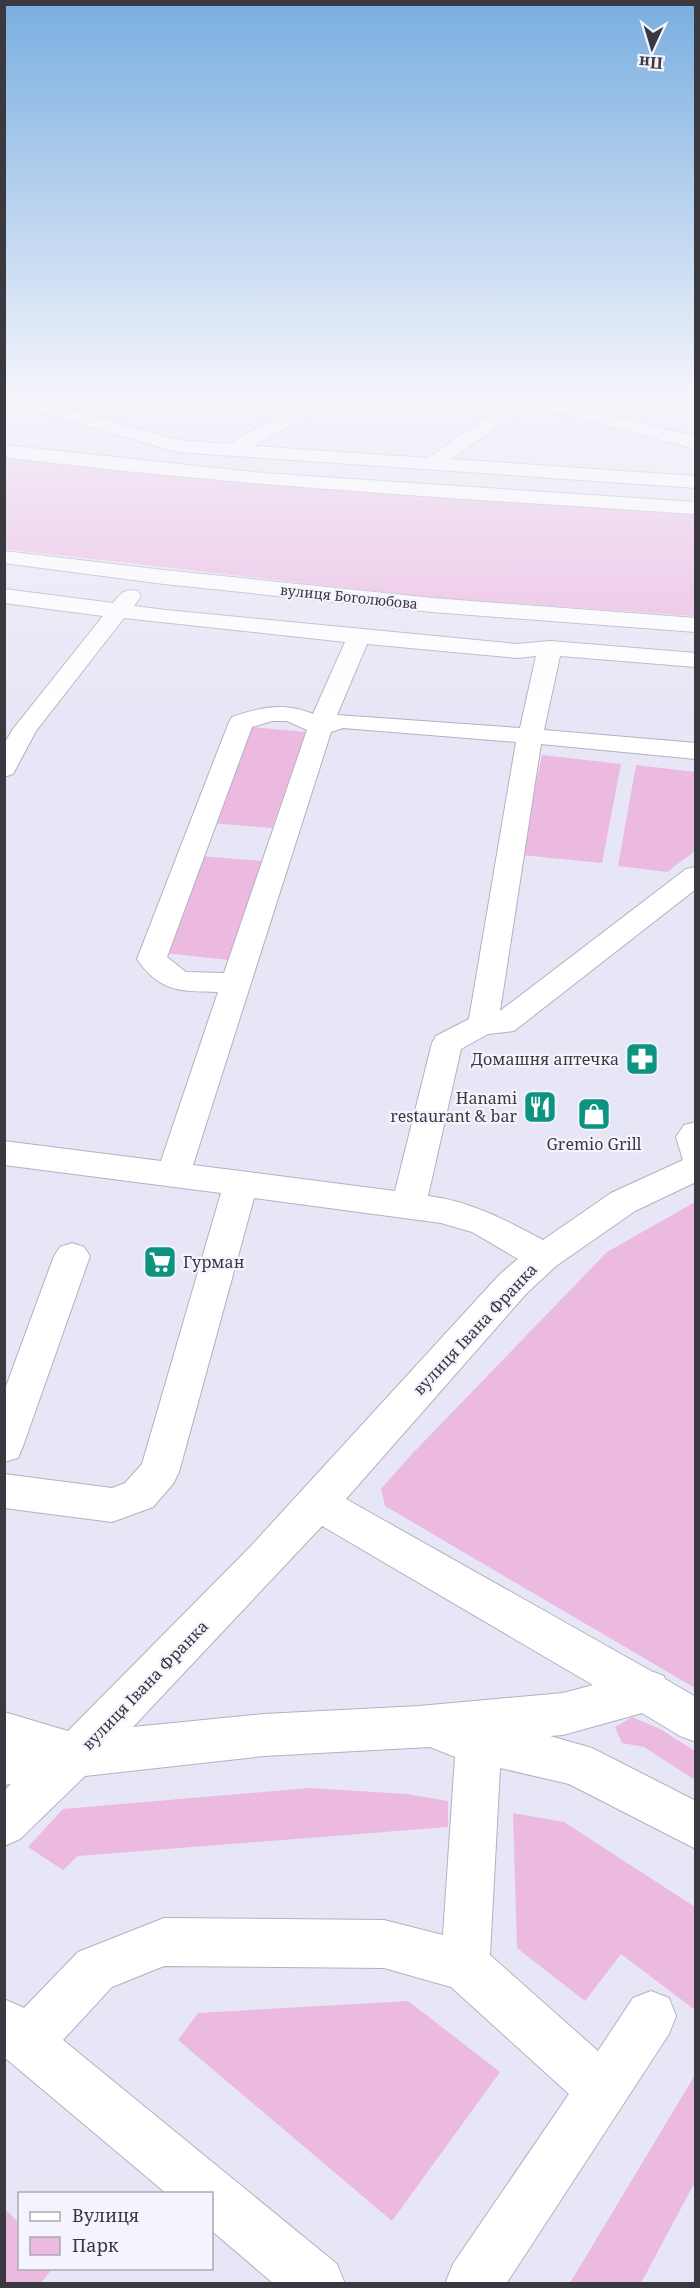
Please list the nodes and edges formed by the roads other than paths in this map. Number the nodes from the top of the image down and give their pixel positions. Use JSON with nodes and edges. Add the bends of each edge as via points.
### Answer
{"nodes":[{"id":1,"x":620,"y":503,"type":"edge"},
{"id":2,"x":696,"y":508,"type":"edge"},
{"id":3,"x":4,"y":556,"type":"edge"},
{"id":4,"x":144,"y":574,"type":"junction"},
{"id":5,"x":4,"y":596,"type":"edge"},
{"id":6,"x":120,"y":611,"type":"junction"},
{"id":7,"x":696,"y":625,"type":"edge"},
{"id":8,"x":359,"y":636,"type":"junction"},
{"id":9,"x":550,"y":648,"type":"junction"},
{"id":10,"x":696,"y":660,"type":"edge"},
{"id":11,"x":320,"y":727,"type":"junction"},
{"id":12,"x":15,"y":728,"type":"edge"},
{"id":13,"x":530,"y":736,"type":"junction"},
{"id":14,"x":696,"y":751,"type":"edge"},
{"id":15,"x":4,"y":769,"type":"edge"},
{"id":16,"x":696,"y":875,"type":"edge"},
{"id":17,"x":235,"y":983,"type":"junction"},
{"id":18,"x":483,"y":1024,"type":"junction"},
{"id":19,"x":696,"y":1133,"type":"edge"},
{"id":20,"x":4,"y":1154,"type":"edge"},
{"id":21,"x":696,"y":1155,"type":"edge"},
{"id":22,"x":696,"y":1168,"type":"edge"},
{"id":23,"x":173,"y":1175,"type":"junction"},
{"id":24,"x":240,"y":1183,"type":"junction"},
{"id":25,"x":409,"y":1205,"type":"junction"},
{"id":26,"x":72,"y":1256,"type":"dead end"},
{"id":27,"x":544,"y":1257,"type":"junction"},
{"id":28,"x":4,"y":1446,"type":"edge"},
{"id":29,"x":4,"y":1491,"type":"edge"},
{"id":30,"x":316,"y":1502,"type":"junction"},
{"id":31,"x":648,"y":1691,"type":"junction"},
{"id":32,"x":696,"y":1721,"type":"edge"},
{"id":33,"x":419,"y":1727,"type":"junction"},
{"id":34,"x":4,"y":1733,"type":"edge"},
{"id":35,"x":479,"y":1742,"type":"junction"},
{"id":36,"x":78,"y":1754,"type":"junction"},
{"id":37,"x":4,"y":1763,"type":"edge"},
{"id":38,"x":4,"y":1824,"type":"edge"},
{"id":39,"x":696,"y":1826,"type":"edge"},
{"id":40,"x":465,"y":1966,"type":"junction"},
{"id":41,"x":651,"y":2016,"type":"dead end"},
{"id":42,"x":16,"y":2033,"type":"edge"},
{"id":43,"x":602,"y":2089,"type":"junction"},
{"id":44,"x":206,"y":2192,"type":"edge"},
{"id":45,"x":213,"y":2197,"type":"edge"},
{"id":46,"x":317,"y":2283,"type":"edge"},
{"id":47,"x":473,"y":2283,"type":"edge"}],
"edges":[{"from":1,"to":2,"type":"street"},
{"from":3,"to":4,"type":"street","name":"вулиця Боголюбова"},
{"from":4,"to":6,"type":"street"},
{"from":4,"to":7,"type":"street","name":"вулиця Боголюбова","via":[[432,606]]},
{"from":5,"to":6,"type":"street"},
{"from":6,"to":8,"type":"street"},
{"from":6,"to":12,"type":"street"},
{"from":8,"to":9,"type":"street","via":[[517,651]]},
{"from":8,"to":11,"type":"street"},
{"from":9,"to":10,"type":"street"},
{"from":9,"to":13,"type":"street"},
{"from":11,"to":13,"type":"street","via":[[343,721]]},
{"from":11,"to":17,"type":"street"},
{"from":11,"to":17,"type":"street","via":[[296,715],[270,712],[241,722],[152,959],[178,981]]},
{"from":12,"to":15,"type":"street"},
{"from":13,"to":14,"type":"street"},
{"from":13,"to":18,"type":"street"},
{"from":16,"to":18,"type":"street","via":[[503,1024]]},
{"from":17,"to":23,"type":"street"},
{"from":18,"to":25,"type":"street","via":[[447,1042]]},
{"from":19,"to":21,"type":"street","via":[[692,1137]]},
{"from":20,"to":23,"type":"street","name":"вулиця Івана Франка"},
{"from":22,"to":27,"type":"street","via":[[623,1202]]},
{"from":23,"to":24,"type":"street","name":"вулиця Івана Франка"},
{"from":24,"to":25,"type":"street","name":"вулиця Івана Франка"},
{"from":24,"to":29,"type":"street","via":[[159,1472],[139,1495],[112,1504]]},
{"from":25,"to":27,"type":"street","name":"вулиця Івана Франка","via":[[484,1223]]},
{"from":26,"to":28,"type":"street"},
{"from":27,"to":30,"type":"street","name":"вулиця Івана Франка","via":[[513,1284]]},
{"from":30,"to":31,"type":"street"},
{"from":30,"to":36,"type":"street","name":"вулиця Івана Франка"},
{"from":31,"to":32,"type":"street"},
{"from":31,"to":33,"type":"street","via":[[563,1714]]},
{"from":33,"to":35,"type":"street"},
{"from":33,"to":36,"type":"street","via":[[264,1735]]},
{"from":34,"to":36,"type":"street"},
{"from":35,"to":39,"type":"street","via":[[576,1764]]},
{"from":35,"to":40,"type":"street"},
{"from":36,"to":37,"type":"street"},
{"from":36,"to":38,"type":"street","name":"вулиця Івана Франка"},
{"from":40,"to":42,"type":"street","via":[[384,1944],[164,1942],[95,1969]]},
{"from":40,"to":43,"type":"street"},
{"from":41,"to":43,"type":"street"},
{"from":42,"to":44,"type":"street"},
{"from":43,"to":47,"type":"street"},
{"from":45,"to":46,"type":"street"}]}
